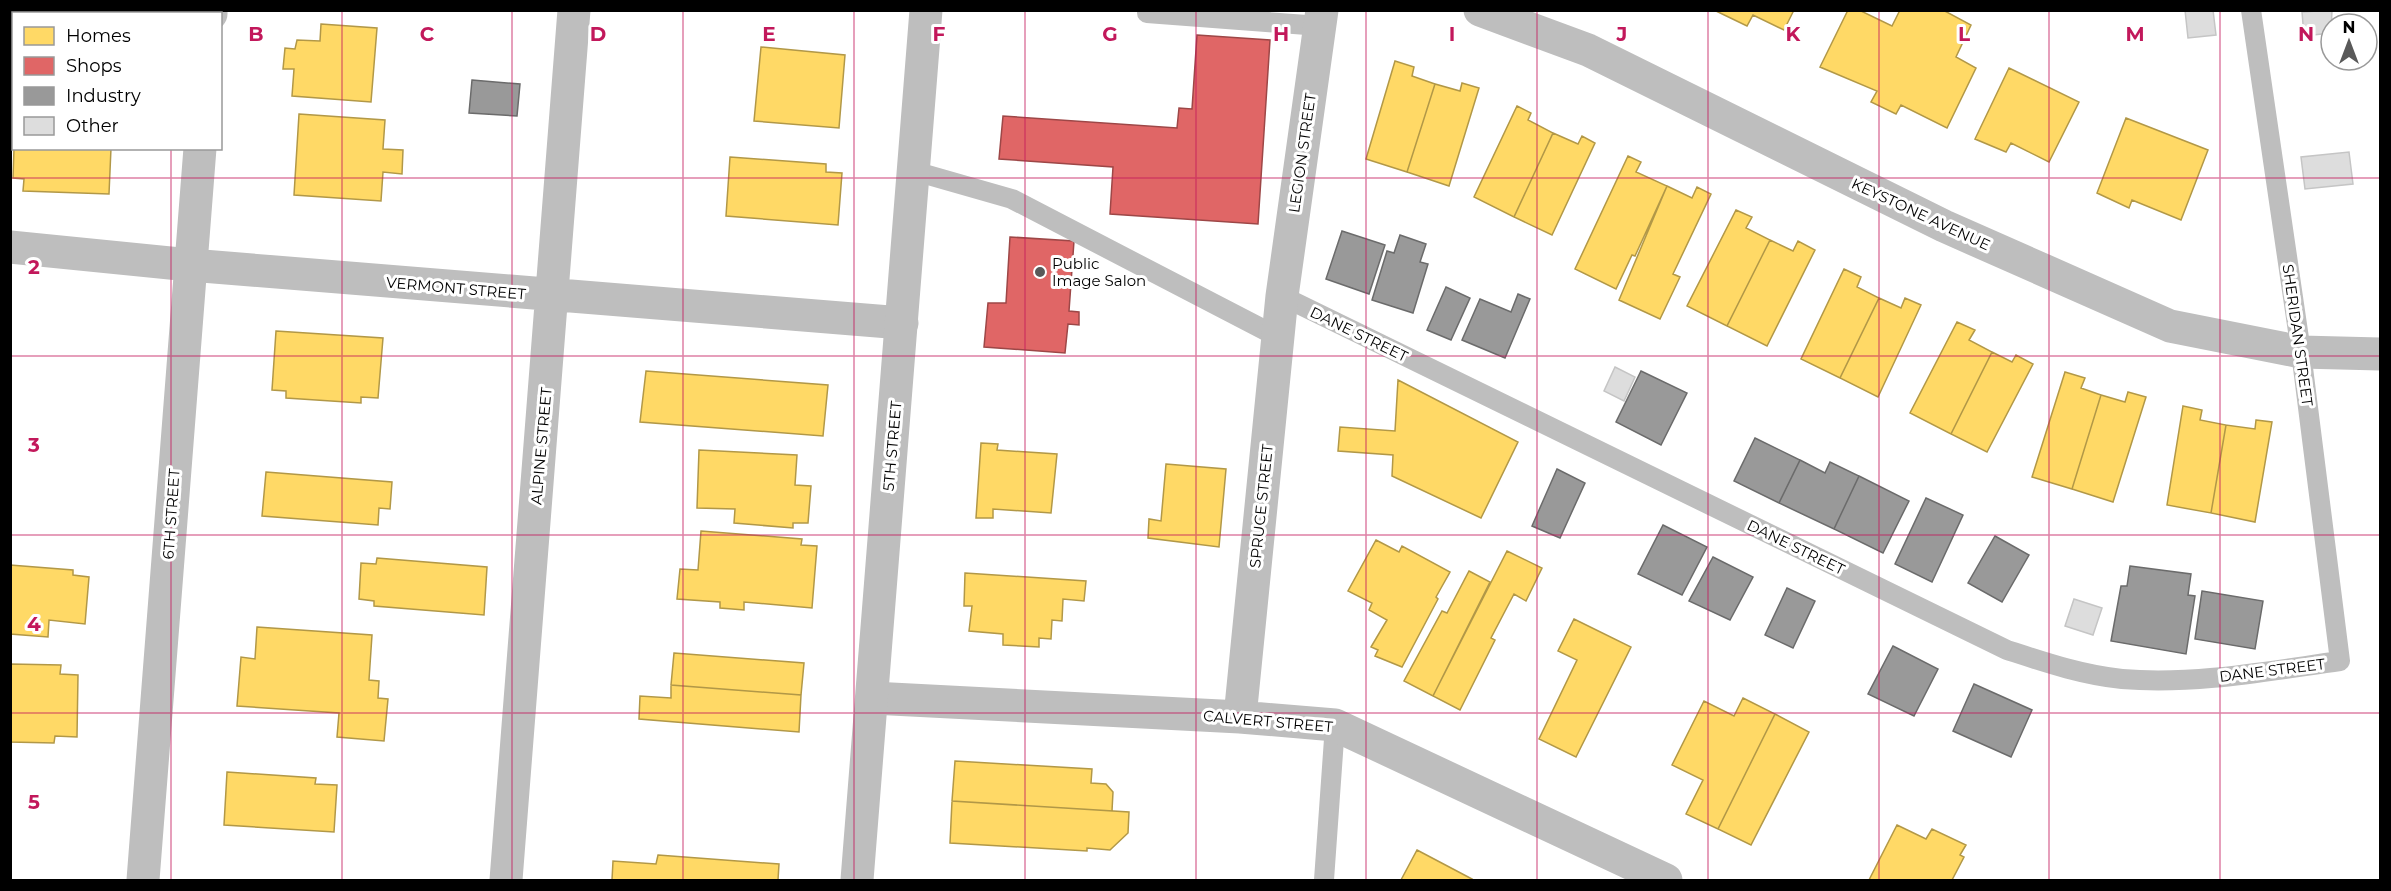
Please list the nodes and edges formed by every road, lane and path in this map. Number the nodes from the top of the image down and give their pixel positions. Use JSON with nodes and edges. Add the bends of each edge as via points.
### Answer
{"nodes":[{"id":1,"x":574,"y":10,"type":"edge"},
{"id":2,"x":926,"y":10,"type":"edge"},
{"id":3,"x":1147,"y":10,"type":"edge"},
{"id":4,"x":1480,"y":10,"type":"edge"},
{"id":5,"x":2251,"y":10,"type":"edge"},
{"id":6,"x":1321,"y":18,"type":"edge"},
{"id":7,"x":200,"y":150,"type":"edge"},
{"id":8,"x":914,"y":171,"type":"junction"},
{"id":9,"x":10,"y":247,"type":"edge"},
{"id":10,"x":190,"y":265,"type":"junction"},
{"id":11,"x":553,"y":296,"type":"junction"},
{"id":12,"x":1282,"y":296,"type":"junction"},
{"id":13,"x":902,"y":323,"type":"junction"},
{"id":14,"x":1278,"y":337,"type":"junction"},
{"id":15,"x":2301,"y":352,"type":"junction"},
{"id":16,"x":2380,"y":354,"type":"edge"},
{"id":17,"x":2340,"y":661,"type":"joint"},
{"id":18,"x":872,"y":699,"type":"junction"},
{"id":19,"x":1240,"y":717,"type":"junction"},
{"id":20,"x":1335,"y":725,"type":"junction"},
{"id":21,"x":143,"y":880,"type":"edge"},
{"id":22,"x":506,"y":880,"type":"edge"},
{"id":23,"x":857,"y":880,"type":"edge"},
{"id":24,"x":1324,"y":880,"type":"edge"},
{"id":25,"x":1666,"y":880,"type":"edge"}],
"edges":[{"from":1,"to":11,"type":"street","name":"ALPINE STREET"},
{"from":2,"to":8,"type":"street","name":"5TH STREET"},
{"from":3,"to":6,"type":"lane"},
{"from":4,"to":15,"type":"street","name":"KEYSTONE AVENUE","via":[[1588,50],[1944,226],[2170,326]]},
{"from":5,"to":15,"type":"lane","name":"SHERIDAN STREET"},
{"from":6,"to":12,"type":"street","name":"LEGION STREET"},
{"from":7,"to":10,"type":"street","name":"6TH STREET"},
{"from":8,"to":13,"type":"street","name":"5TH STREET"},
{"from":8,"to":14,"type":"lane","via":[[1012,199]]},
{"from":9,"to":10,"type":"street","name":"VERMONT STREET"},
{"from":10,"to":11,"type":"street","name":"VERMONT STREET"},
{"from":10,"to":21,"type":"street","name":"6TH STREET"},
{"from":11,"to":13,"type":"street","name":"VERMONT STREET"},
{"from":11,"to":22,"type":"street","name":"ALPINE STREET"},
{"from":12,"to":14,"type":"street","name":"SPRUCE STREET"},
{"from":12,"to":17,"type":"lane","name":"DANE STREET","via":[[2007,650],[2062,668],[2121,679],[2235,676]]},
{"from":13,"to":18,"type":"street","name":"5TH STREET"},
{"from":14,"to":19,"type":"street","name":"SPRUCE STREET"},
{"from":15,"to":16,"type":"street","name":"KEYSTONE AVENUE"},
{"from":15,"to":17,"type":"lane","name":"SHERIDAN STREET"},
{"from":18,"to":19,"type":"street","name":"CALVERT STREET"},
{"from":18,"to":23,"type":"street","name":"5TH STREET"},
{"from":19,"to":20,"type":"street","name":"CALVERT STREET"},
{"from":20,"to":24,"type":"lane"},
{"from":20,"to":25,"type":"street","name":"CALVERT STREET"}]}
